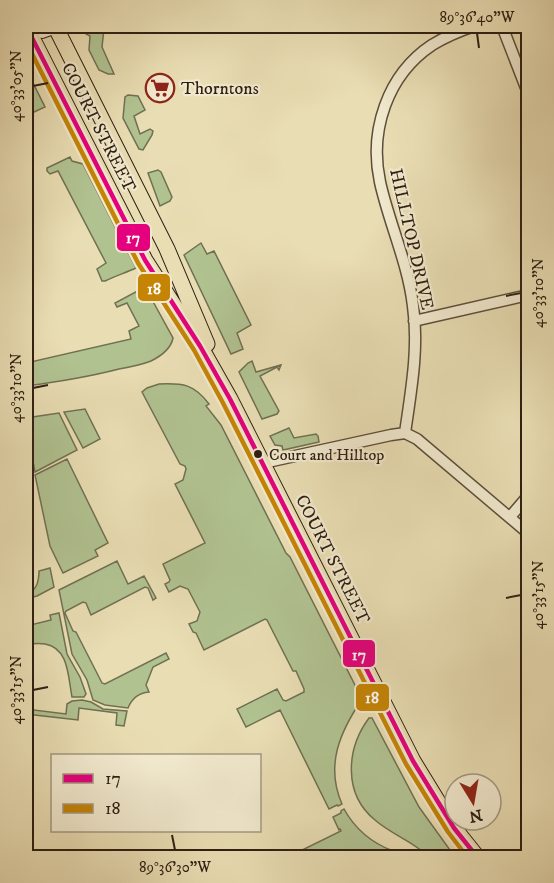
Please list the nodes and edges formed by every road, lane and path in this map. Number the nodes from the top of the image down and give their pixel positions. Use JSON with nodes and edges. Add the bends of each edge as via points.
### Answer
{"nodes":[{"id":1,"x":474,"y":26,"type":"edge"},
{"id":2,"x":502,"y":26,"type":"edge"},
{"id":3,"x":41,"y":30,"type":"edge"},
{"id":4,"x":528,"y":93,"type":"edge"},
{"id":5,"x":528,"y":295,"type":"edge"},
{"id":6,"x":414,"y":321,"type":"junction"},
{"id":7,"x":230,"y":399,"type":"junction"},
{"id":8,"x":405,"y":433,"type":"junction"},
{"id":9,"x":262,"y":463,"type":"junction"},
{"id":10,"x":528,"y":496,"type":"edge"},
{"id":11,"x":510,"y":517,"type":"junction"},
{"id":12,"x":528,"y":533,"type":"edge"},
{"id":13,"x":478,"y":858,"type":"edge"}],
"edges":[{"from":1,"to":6,"type":"street","name":"HILLTOP DRIVE","via":[[432,45],[408,66],[395,83],[380,121],[378,174],[411,293]]},
{"from":2,"to":4,"type":"street"},
{"from":3,"to":7,"type":"main road","name":"COURT STREET","via":[[167,249]]},
{"from":3,"to":7,"type":"main road","name":"COURT STREET","via":[[145,260]]},
{"from":5,"to":6,"type":"street"},
{"from":6,"to":8,"type":"street","name":"HILLTOP DRIVE","via":[[414,364]]},
{"from":7,"to":9,"type":"main road","name":"COURT STREET"},
{"from":8,"to":9,"type":"street"},
{"from":8,"to":11,"type":"street"},
{"from":9,"to":13,"type":"main road","name":"COURT STREET","via":[[413,761],[454,828]]},
{"from":10,"to":11,"type":"street"},
{"from":11,"to":12,"type":"street"}]}
